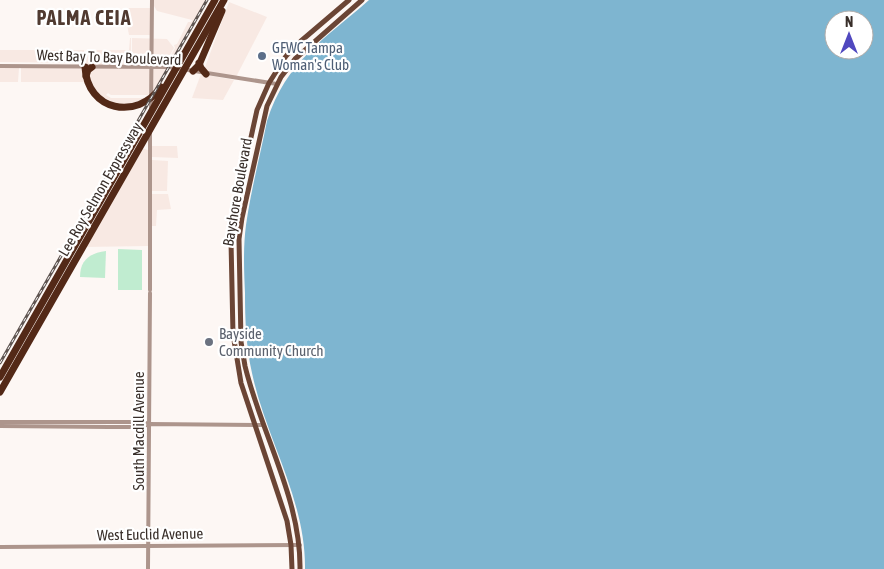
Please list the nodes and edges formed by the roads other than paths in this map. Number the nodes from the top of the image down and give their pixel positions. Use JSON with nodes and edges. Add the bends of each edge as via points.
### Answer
{"nodes":[{"id":1,"x":152,"y":0,"type":"edge"},
{"id":2,"x":215,"y":0,"type":"edge"},
{"id":3,"x":225,"y":0,"type":"edge"},
{"id":4,"x":349,"y":0,"type":"edge"},
{"id":5,"x":362,"y":0,"type":"edge"},
{"id":6,"x":185,"y":59,"type":"junction"},
{"id":7,"x":200,"y":63,"type":"junction"},
{"id":8,"x":0,"y":66,"type":"edge"},
{"id":9,"x":89,"y":67,"type":"junction"},
{"id":10,"x":152,"y":67,"type":"junction"},
{"id":11,"x":193,"y":71,"type":"junction"},
{"id":12,"x":206,"y":74,"type":"junction"},
{"id":13,"x":268,"y":82,"type":"junction"},
{"id":14,"x":277,"y":84,"type":"junction"},
{"id":15,"x":0,"y":377,"type":"edge"},
{"id":16,"x":0,"y":392,"type":"edge"},
{"id":17,"x":0,"y":422,"type":"edge"},
{"id":18,"x":58,"y":424,"type":"junction"},
{"id":19,"x":149,"y":424,"type":"junction"},
{"id":20,"x":255,"y":425,"type":"junction"},
{"id":21,"x":264,"y":425,"type":"junction"},
{"id":22,"x":0,"y":426,"type":"edge"},
{"id":23,"x":291,"y":545,"type":"junction"},
{"id":24,"x":300,"y":545,"type":"junction"},
{"id":25,"x":148,"y":546,"type":"junction"},
{"id":26,"x":0,"y":547,"type":"edge"},
{"id":27,"x":148,"y":569,"type":"edge"},
{"id":28,"x":292,"y":569,"type":"edge"},
{"id":29,"x":300,"y":569,"type":"edge"}],
"edges":[{"from":1,"to":10,"type":"street","name":"South Macdill Avenue"},
{"from":2,"to":6,"type":"highway","name":"Lee Roy Selmon Expressway"},
{"from":3,"to":6,"type":"highway","name":"Lee Roy Selmon Expressway"},
{"from":3,"to":7,"type":"highway"},
{"from":4,"to":13,"type":"main road","name":"Bayshore Boulevard","via":[[292,50]]},
{"from":5,"to":14,"type":"main road","name":"Bayshore Boulevard","via":[[302,51]]},
{"from":6,"to":9,"type":"highway","via":[[155,95],[136,106],[119,107],[105,103],[93,92],[86,77]]},
{"from":6,"to":15,"type":"highway","name":"Lee Roy Selmon Expressway"},
{"from":6,"to":16,"type":"highway","name":"Lee Roy Selmon Expressway","via":[[143,142]]},
{"from":7,"to":11,"type":"highway"},
{"from":7,"to":12,"type":"highway"},
{"from":8,"to":9,"type":"street","name":"West Bay To Bay Boulevard"},
{"from":9,"to":10,"type":"street","name":"West Bay To Bay Boulevard"},
{"from":10,"to":11,"type":"street","name":"West Bay To Bay Boulevard"},
{"from":10,"to":19,"type":"street","name":"South Macdill Avenue"},
{"from":11,"to":12,"type":"street","name":"West Bay To Bay Boulevard"},
{"from":12,"to":13,"type":"street","name":"West Bay To Bay Boulevard"},
{"from":13,"to":14,"type":"street","name":"West Bay To Bay Boulevard"},
{"from":13,"to":20,"type":"main road","name":"Bayshore Boulevard","via":[[252,128],[231,241],[234,350]]},
{"from":14,"to":21,"type":"main road","name":"Bayshore Boulevard","via":[[263,121],[242,218],[239,251],[243,352],[247,375]]},
{"from":17,"to":18,"type":"street"},
{"from":18,"to":19,"type":"street"},
{"from":18,"to":22,"type":"street"},
{"from":19,"to":20,"type":"street"},
{"from":19,"to":25,"type":"street","name":"South Macdill Avenue"},
{"from":20,"to":21,"type":"street"},
{"from":20,"to":23,"type":"main road","name":"Bayshore Boulevard","via":[[284,511]]},
{"from":21,"to":24,"type":"main road","name":"Bayshore Boulevard","via":[[295,518]]},
{"from":23,"to":24,"type":"street","name":"West Euclid Avenue"},
{"from":23,"to":25,"type":"street","name":"West Euclid Avenue"},
{"from":23,"to":28,"type":"main road","name":"Bayshore Boulevard"},
{"from":24,"to":29,"type":"main road","name":"Bayshore Boulevard"},
{"from":25,"to":26,"type":"street","name":"West Euclid Avenue"},
{"from":25,"to":27,"type":"street","name":"South Macdill Avenue"}]}
